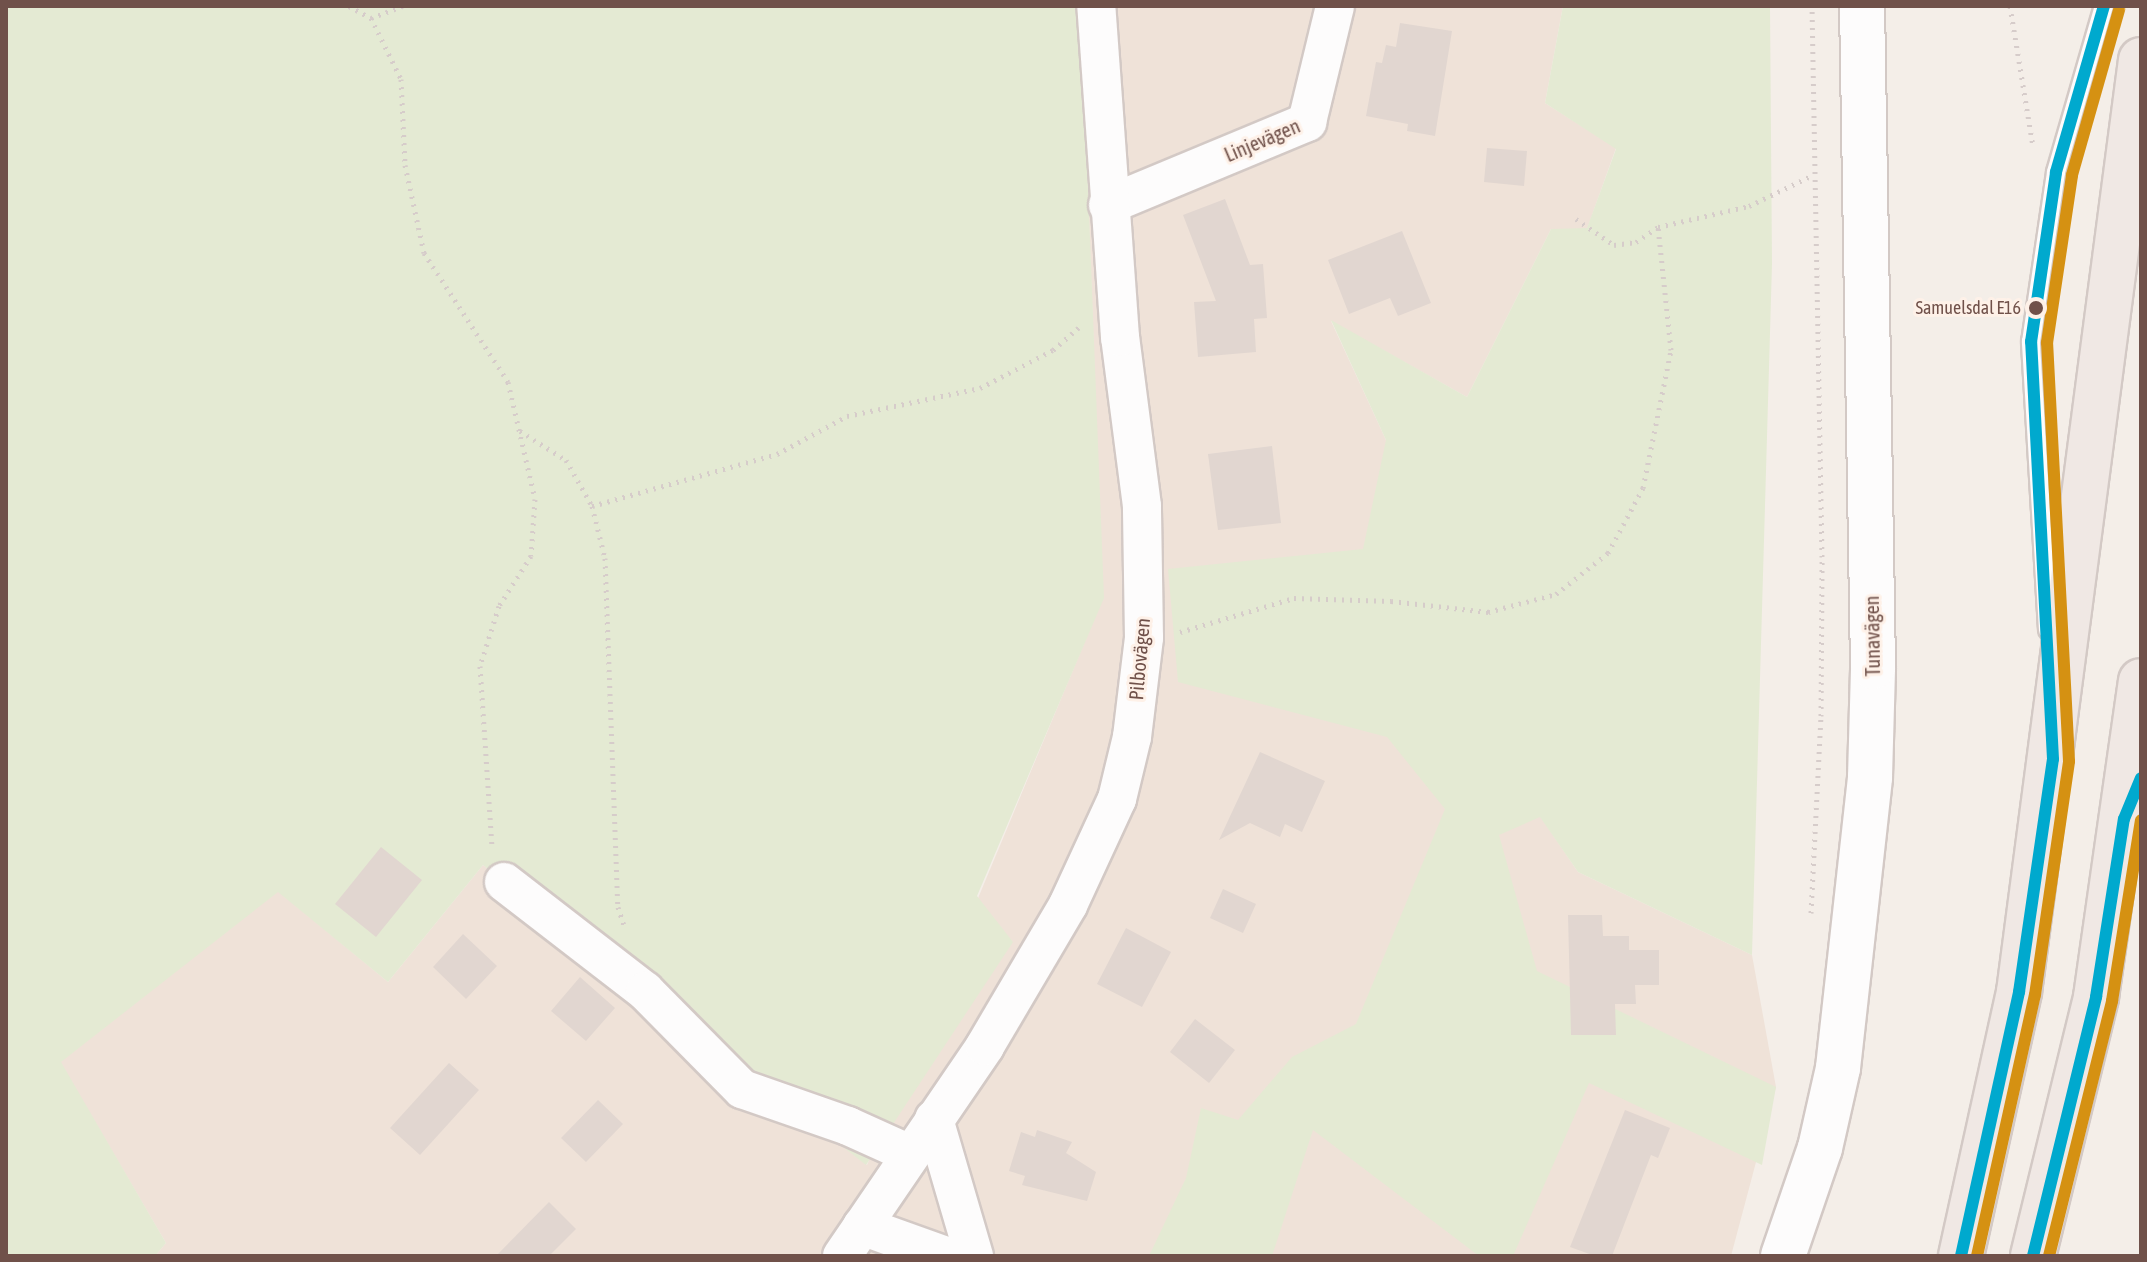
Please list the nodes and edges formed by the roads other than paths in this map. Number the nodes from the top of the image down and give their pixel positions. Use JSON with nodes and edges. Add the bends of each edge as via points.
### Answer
{"nodes":[{"id":1,"x":1096,"y":6,"type":"edge"},
{"id":2,"x":1335,"y":6,"type":"edge"},
{"id":3,"x":1862,"y":6,"type":"edge"},
{"id":4,"x":2104,"y":6,"type":"edge"},
{"id":5,"x":2141,"y":60,"type":"edge"},
{"id":6,"x":1108,"y":205,"type":"junction"},
{"id":7,"x":2141,"y":681,"type":"edge"},
{"id":8,"x":2053,"y":759,"type":"junction"},
{"id":9,"x":2141,"y":778,"type":"edge"},
{"id":10,"x":2124,"y":819,"type":"junction"},
{"id":11,"x":504,"y":882,"type":"dead end"},
{"id":12,"x":934,"y":1119,"type":"junction"},
{"id":13,"x":910,"y":1154,"type":"junction"},
{"id":14,"x":852,"y":1241,"type":"edge"},
{"id":15,"x":946,"y":1256,"type":"edge"},
{"id":16,"x":974,"y":1256,"type":"edge"},
{"id":17,"x":1783,"y":1256,"type":"edge"},
{"id":18,"x":1961,"y":1256,"type":"edge"},
{"id":19,"x":2033,"y":1256,"type":"edge"}],
"edges":[{"from":1,"to":6,"type":"street","name":"Pilbovägen"},
{"from":2,"to":6,"type":"street","name":"Linjevägen","via":[[1323,74],[1307,122]]},
{"from":3,"to":17,"type":"street","name":"Tunavägen","via":[[1873,667],[1870,777],[1838,1068],[1820,1148]]},
{"from":4,"to":8,"type":"lane","via":[[2056,172],[2031,342]]},
{"from":5,"to":8,"type":"highway"},
{"from":6,"to":12,"type":"street","name":"Pilbovägen","via":[[1142,506],[1144,638],[1128,753],[1117,799],[1092,858],[1006,1014]]},
{"from":7,"to":10,"type":"highway"},
{"from":8,"to":18,"type":"highway","via":[[2019,992]]},
{"from":9,"to":10,"type":"lane"},
{"from":10,"to":19,"type":"highway","via":[[2096,997]]},
{"from":11,"to":13,"type":"street","via":[[645,991],[742,1089]]},
{"from":12,"to":13,"type":"street","name":"Pilbovägen"},
{"from":12,"to":16,"type":"street"},
{"from":13,"to":14,"type":"street","name":"Pilbovägen"},
{"from":14,"to":15,"type":"street"}]}
